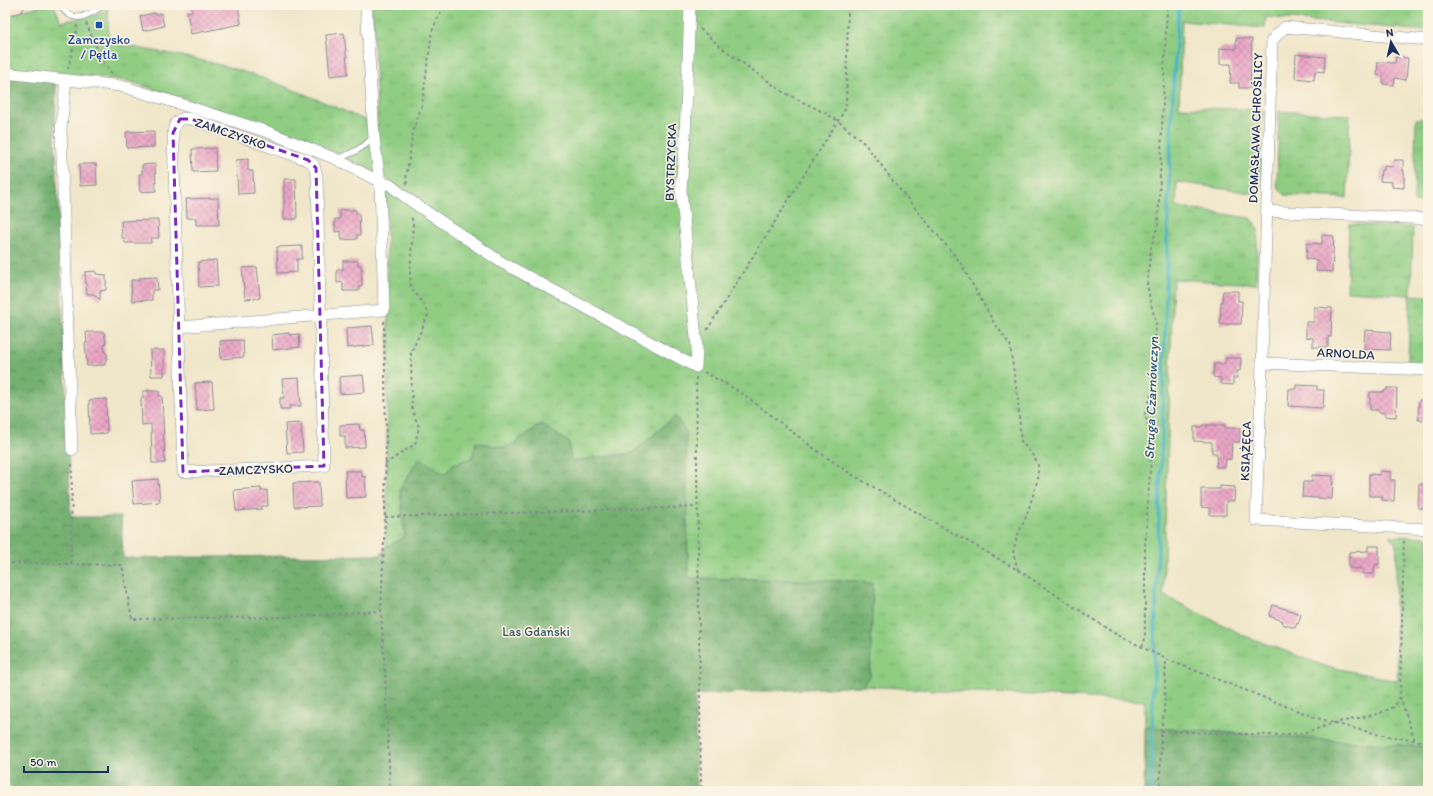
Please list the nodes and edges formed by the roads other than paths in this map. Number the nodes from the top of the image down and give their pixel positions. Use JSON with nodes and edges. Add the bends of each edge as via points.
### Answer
{"nodes":[{"id":1,"x":16,"y":5,"type":"edge"},
{"id":2,"x":60,"y":5,"type":"edge"},
{"id":3,"x":104,"y":5,"type":"edge"},
{"id":4,"x":366,"y":5,"type":"edge"},
{"id":5,"x":690,"y":5,"type":"edge"},
{"id":6,"x":5,"y":7,"type":"edge"},
{"id":7,"x":1428,"y":40,"type":"edge"},
{"id":8,"x":5,"y":72,"type":"edge"},
{"id":9,"x":66,"y":80,"type":"junction"},
{"id":10,"x":374,"y":138,"type":"junction"},
{"id":11,"x":336,"y":159,"type":"junction"},
{"id":12,"x":380,"y":182,"type":"junction"},
{"id":13,"x":1267,"y":210,"type":"junction"},
{"id":14,"x":1428,"y":219,"type":"edge"},
{"id":15,"x":321,"y":316,"type":"junction"},
{"id":16,"x":179,"y":328,"type":"junction"},
{"id":17,"x":1262,"y":363,"type":"junction"},
{"id":18,"x":1428,"y":370,"type":"edge"},
{"id":19,"x":72,"y":450,"type":"road end"},
{"id":20,"x":1428,"y":529,"type":"edge"}],
"edges":[{"from":1,"to":6,"type":"street"},
{"from":2,"to":3,"type":"lane","via":[[74,18],[84,17]]},
{"from":4,"to":10,"type":"street"},
{"from":5,"to":12,"type":"street","name":"BYSTRZYCKA","via":[[681,190],[697,347],[696,367],[501,262],[390,185]]},
{"from":7,"to":13,"type":"street","name":"DOMASŁAWA CHROŚLICY","via":[[1285,27],[1272,40]]},
{"from":8,"to":9,"type":"street"},
{"from":9,"to":11,"type":"street","via":[[120,86],[268,132]]},
{"from":9,"to":19,"type":"street","via":[[61,129]]},
{"from":10,"to":11,"type":"lane","via":[[360,149]]},
{"from":10,"to":12,"type":"street"},
{"from":11,"to":12,"type":"street"},
{"from":12,"to":15,"type":"street","via":[[384,310]]},
{"from":13,"to":14,"type":"street"},
{"from":13,"to":17,"type":"street","name":"KSIĄŻĘCA"},
{"from":15,"to":16,"type":"street"},
{"from":15,"to":16,"type":"street","name":"ZAMCZYSKO","via":[[324,466],[183,472]]},
{"from":15,"to":16,"type":"street","name":"ZAMCZYSKO","via":[[317,176],[314,165],[308,160],[184,118],[176,122],[173,133]]},
{"from":17,"to":18,"type":"street","name":"ARNOLDA"},
{"from":17,"to":20,"type":"street","name":"KSIĄŻĘCA","via":[[1256,520]]}]}
